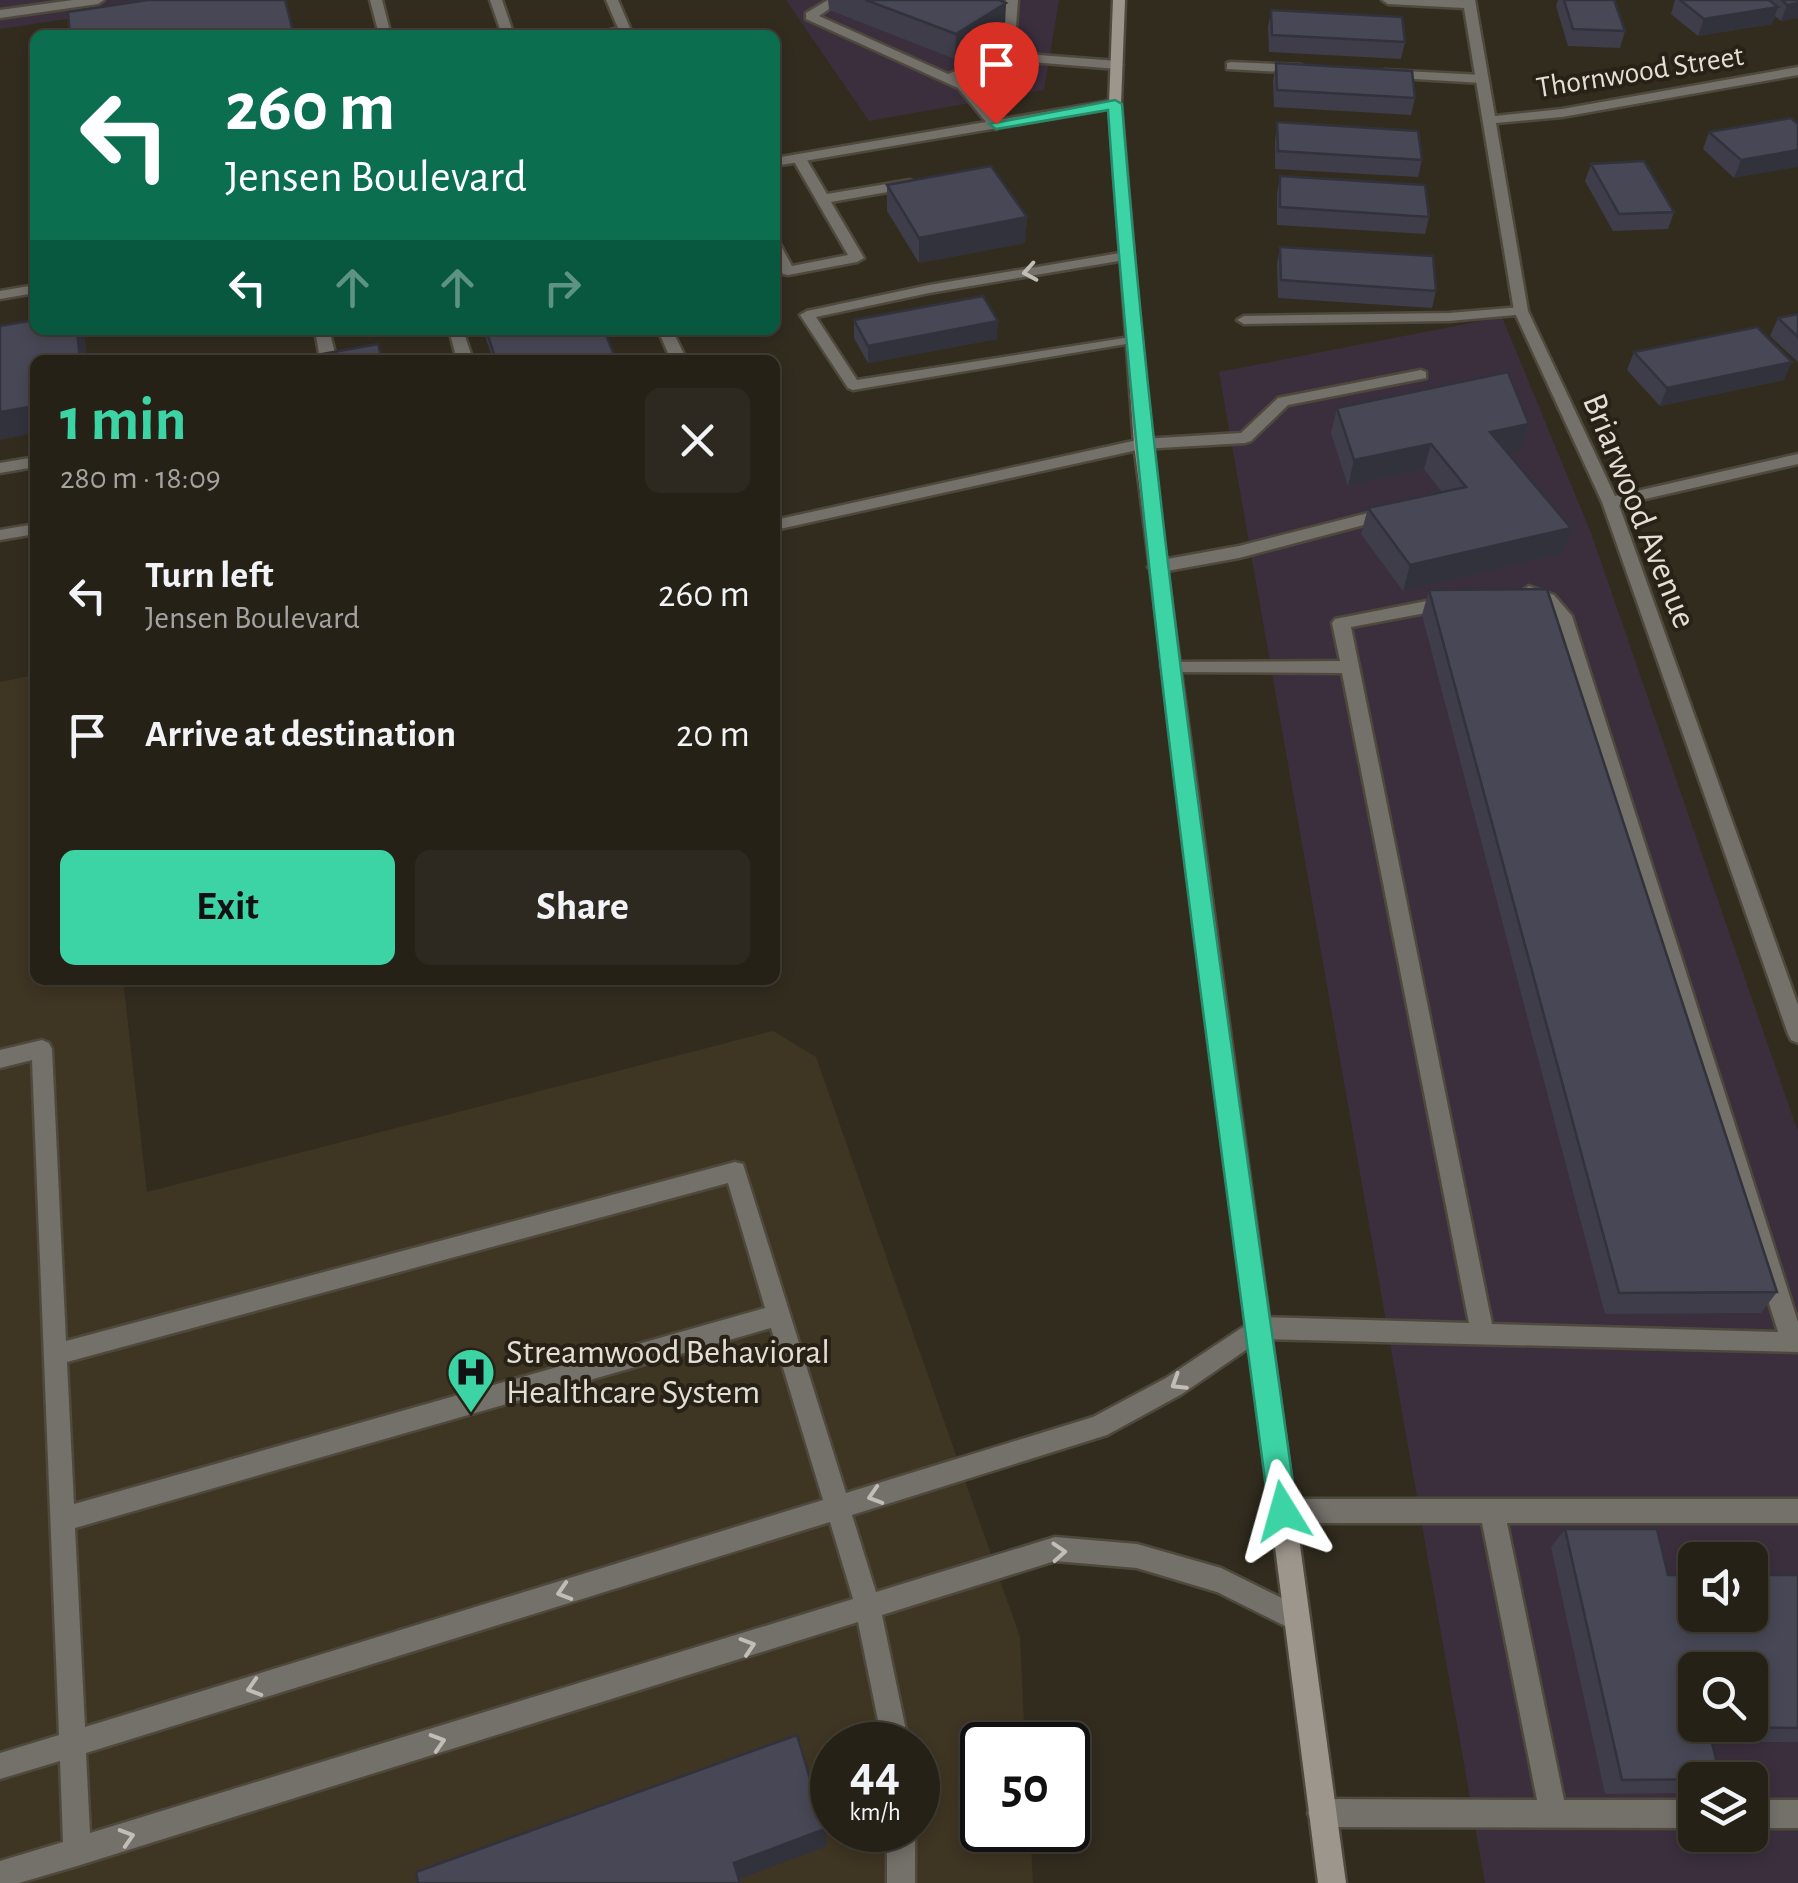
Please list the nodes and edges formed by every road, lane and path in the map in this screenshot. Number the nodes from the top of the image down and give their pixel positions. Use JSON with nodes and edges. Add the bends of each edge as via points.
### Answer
{"nodes":[{"id":1,"x":98,"y":0,"type":"edge"},
{"id":2,"x":376,"y":0,"type":"edge"},
{"id":3,"x":496,"y":0,"type":"edge"},
{"id":4,"x":612,"y":0,"type":"edge"},
{"id":5,"x":836,"y":0,"type":"edge"},
{"id":6,"x":1012,"y":0,"type":"edge"},
{"id":7,"x":1120,"y":0,"type":"edge"},
{"id":8,"x":1388,"y":0,"type":"edge"},
{"id":9,"x":1469,"y":2,"type":"edge"},
{"id":10,"x":0,"y":14,"type":"edge"},
{"id":11,"x":384,"y":30,"type":"edge"},
{"id":12,"x":506,"y":30,"type":"edge"},
{"id":13,"x":625,"y":30,"type":"edge"},
{"id":14,"x":1008,"y":56,"type":"junction"},
{"id":15,"x":1117,"y":65,"type":"junction"},
{"id":16,"x":1231,"y":66,"type":"dead end"},
{"id":17,"x":1308,"y":70,"type":"edge"},
{"id":18,"x":1798,"y":71,"type":"edge"},
{"id":19,"x":1366,"y":73,"type":"edge"},
{"id":20,"x":948,"y":78,"type":"junction"},
{"id":21,"x":1482,"y":79,"type":"junction"},
{"id":22,"x":1115,"y":104,"type":"junction"},
{"id":23,"x":1490,"y":120,"type":"junction"},
{"id":24,"x":996,"y":124,"type":"junction"},
{"id":25,"x":799,"y":158,"type":"junction"},
{"id":26,"x":780,"y":161,"type":"edge"},
{"id":27,"x":932,"y":180,"type":"edge"},
{"id":28,"x":823,"y":200,"type":"junction"},
{"id":29,"x":780,"y":256,"type":"edge"},
{"id":30,"x":1126,"y":256,"type":"junction"},
{"id":31,"x":929,"y":289,"type":"junction"},
{"id":32,"x":30,"y":290,"type":"edge"},
{"id":33,"x":0,"y":295,"type":"edge"},
{"id":34,"x":1521,"y":311,"type":"junction"},
{"id":35,"x":1244,"y":320,"type":"dead end"},
{"id":36,"x":323,"y":335,"type":"edge"},
{"id":37,"x":1132,"y":339,"type":"junction"},
{"id":38,"x":327,"y":353,"type":"edge"},
{"id":39,"x":1009,"y":356,"type":"junction"},
{"id":40,"x":1421,"y":375,"type":"dead end"},
{"id":41,"x":1142,"y":444,"type":"junction"},
{"id":42,"x":1798,"y":459,"type":"edge"},
{"id":43,"x":30,"y":463,"type":"edge"},
{"id":44,"x":0,"y":468,"type":"edge"},
{"id":45,"x":1610,"y":502,"type":"junction"},
{"id":46,"x":1409,"y":507,"type":"edge"},
{"id":47,"x":780,"y":524,"type":"edge"},
{"id":48,"x":30,"y":530,"type":"edge"},
{"id":49,"x":0,"y":536,"type":"edge"},
{"id":50,"x":1156,"y":567,"type":"junction"},
{"id":51,"x":1505,"y":593,"type":"edge"},
{"id":52,"x":1468,"y":600,"type":"edge"},
{"id":53,"x":1170,"y":666,"type":"junction"},
{"id":54,"x":1350,"y":668,"type":"junction"},
{"id":55,"x":1790,"y":992,"type":"edge"},
{"id":56,"x":1798,"y":1034,"type":"edge"},
{"id":57,"x":0,"y":1060,"type":"edge"},
{"id":58,"x":779,"y":1315,"type":"junction"},
{"id":59,"x":1258,"y":1328,"type":"junction"},
{"id":60,"x":1483,"y":1334,"type":"junction"},
{"id":61,"x":55,"y":1355,"type":"junction"},
{"id":62,"x":838,"y":1507,"type":"junction"},
{"id":63,"x":1283,"y":1511,"type":"junction"},
{"id":64,"x":1492,"y":1511,"type":"junction"},
{"id":65,"x":1798,"y":1511,"type":"edge"},
{"id":66,"x":62,"y":1520,"type":"junction"},
{"id":67,"x":868,"y":1607,"type":"junction"},
{"id":68,"x":1297,"y":1620,"type":"junction"},
{"id":69,"x":891,"y":1722,"type":"edge"},
{"id":70,"x":72,"y":1744,"type":"junction"},
{"id":71,"x":0,"y":1766,"type":"edge"},
{"id":72,"x":1322,"y":1813,"type":"junction"},
{"id":73,"x":1553,"y":1813,"type":"junction"},
{"id":74,"x":1678,"y":1814,"type":"edge"},
{"id":75,"x":1768,"y":1814,"type":"edge"},
{"id":76,"x":1798,"y":1814,"type":"edge"},
{"id":77,"x":77,"y":1852,"type":"junction"},
{"id":78,"x":901,"y":1852,"type":"edge"},
{"id":79,"x":0,"y":1875,"type":"edge"},
{"id":80,"x":901,"y":1883,"type":"edge"},
{"id":81,"x":1332,"y":1883,"type":"edge"}],
"edges":[{"from":1,"to":10,"type":"street"},
{"from":2,"to":11,"type":"street"},
{"from":3,"to":12,"type":"street"},
{"from":4,"to":13,"type":"street"},
{"from":5,"to":20,"type":"street","via":[[810,16]]},
{"from":6,"to":14,"type":"street"},
{"from":7,"to":15,"type":"main road"},
{"from":8,"to":9,"type":"street"},
{"from":9,"to":21,"type":"street","name":"Briarwood Avenue"},
{"from":14,"to":15,"type":"street"},
{"from":14,"to":20,"type":"street"},
{"from":15,"to":22,"type":"main road"},
{"from":16,"to":17,"type":"street"},
{"from":18,"to":23,"type":"street","name":"Thornwood Street"},
{"from":19,"to":21,"type":"street"},
{"from":20,"to":24,"type":"street","via":[[963,85]]},
{"from":21,"to":23,"type":"street","name":"Briarwood Avenue"},
{"from":22,"to":24,"type":"street"},
{"from":22,"to":30,"type":"main road"},
{"from":23,"to":34,"type":"street","name":"Briarwood Avenue"},
{"from":24,"to":25,"type":"street"},
{"from":25,"to":26,"type":"street"},
{"from":25,"to":28,"type":"street"},
{"from":27,"to":28,"type":"street"},
{"from":28,"to":29,"type":"street","via":[[857,258],[788,271]]},
{"from":30,"to":31,"type":"street","one_way":true},
{"from":30,"to":37,"type":"main road"},
{"from":31,"to":39,"type":"street","via":[[926,304],[837,320],[832,332],[857,373],[992,349]]},
{"from":31,"to":39,"type":"street","via":[[807,314],[853,384]]},
{"from":32,"to":33,"type":"street"},
{"from":34,"to":35,"type":"street"},
{"from":34,"to":45,"type":"street","name":"Briarwood Avenue"},
{"from":36,"to":38,"type":"street"},
{"from":37,"to":39,"type":"street"},
{"from":37,"to":41,"type":"main road"},
{"from":40,"to":41,"type":"street","via":[[1283,400],[1244,438]]},
{"from":41,"to":47,"type":"street"},
{"from":41,"to":50,"type":"main road"},
{"from":42,"to":45,"type":"street"},
{"from":43,"to":44,"type":"street"},
{"from":45,"to":55,"type":"street","name":"Briarwood Avenue"},
{"from":46,"to":50,"type":"street"},
{"from":48,"to":49,"type":"street"},
{"from":50,"to":53,"type":"main road"},
{"from":51,"to":60,"type":"street","via":[[1536,594],[1563,616],[1793,1343]]},
{"from":52,"to":54,"type":"street","via":[[1341,623]]},
{"from":53,"to":54,"type":"street"},
{"from":53,"to":59,"type":"main road"},
{"from":54,"to":60,"type":"street"},
{"from":55,"to":56,"type":"street","name":"Briarwood Avenue"},
{"from":57,"to":61,"type":"street","via":[[42,1050]]},
{"from":58,"to":61,"type":"street","via":[[735,1171]]},
{"from":58,"to":62,"type":"street"},
{"from":58,"to":66,"type":"street"},
{"from":59,"to":60,"type":"street"},
{"from":59,"to":62,"type":"street","one_way":true,"via":[[1174,1386],[1098,1427]]},
{"from":59,"to":63,"type":"main road"},
{"from":61,"to":66,"type":"street"},
{"from":62,"to":67,"type":"street"},
{"from":62,"to":70,"type":"street","one_way":true},
{"from":63,"to":64,"type":"street"},
{"from":63,"to":68,"type":"main road"},
{"from":64,"to":65,"type":"street"},
{"from":64,"to":73,"type":"street"},
{"from":66,"to":70,"type":"street"},
{"from":67,"to":68,"type":"street","one_way":true,"via":[[1054,1549],[1137,1556],[1221,1581]]},
{"from":67,"to":69,"type":"street"},
{"from":77,"to":67,"type":"street","one_way":true},
{"from":68,"to":72,"type":"main road"},
{"from":70,"to":71,"type":"street"},
{"from":70,"to":77,"type":"street"},
{"from":72,"to":73,"type":"street"},
{"from":72,"to":81,"type":"main road"},
{"from":73,"to":74,"type":"street"},
{"from":75,"to":76,"type":"street"},
{"from":77,"to":79,"type":"street"},
{"from":78,"to":80,"type":"street"}]}
